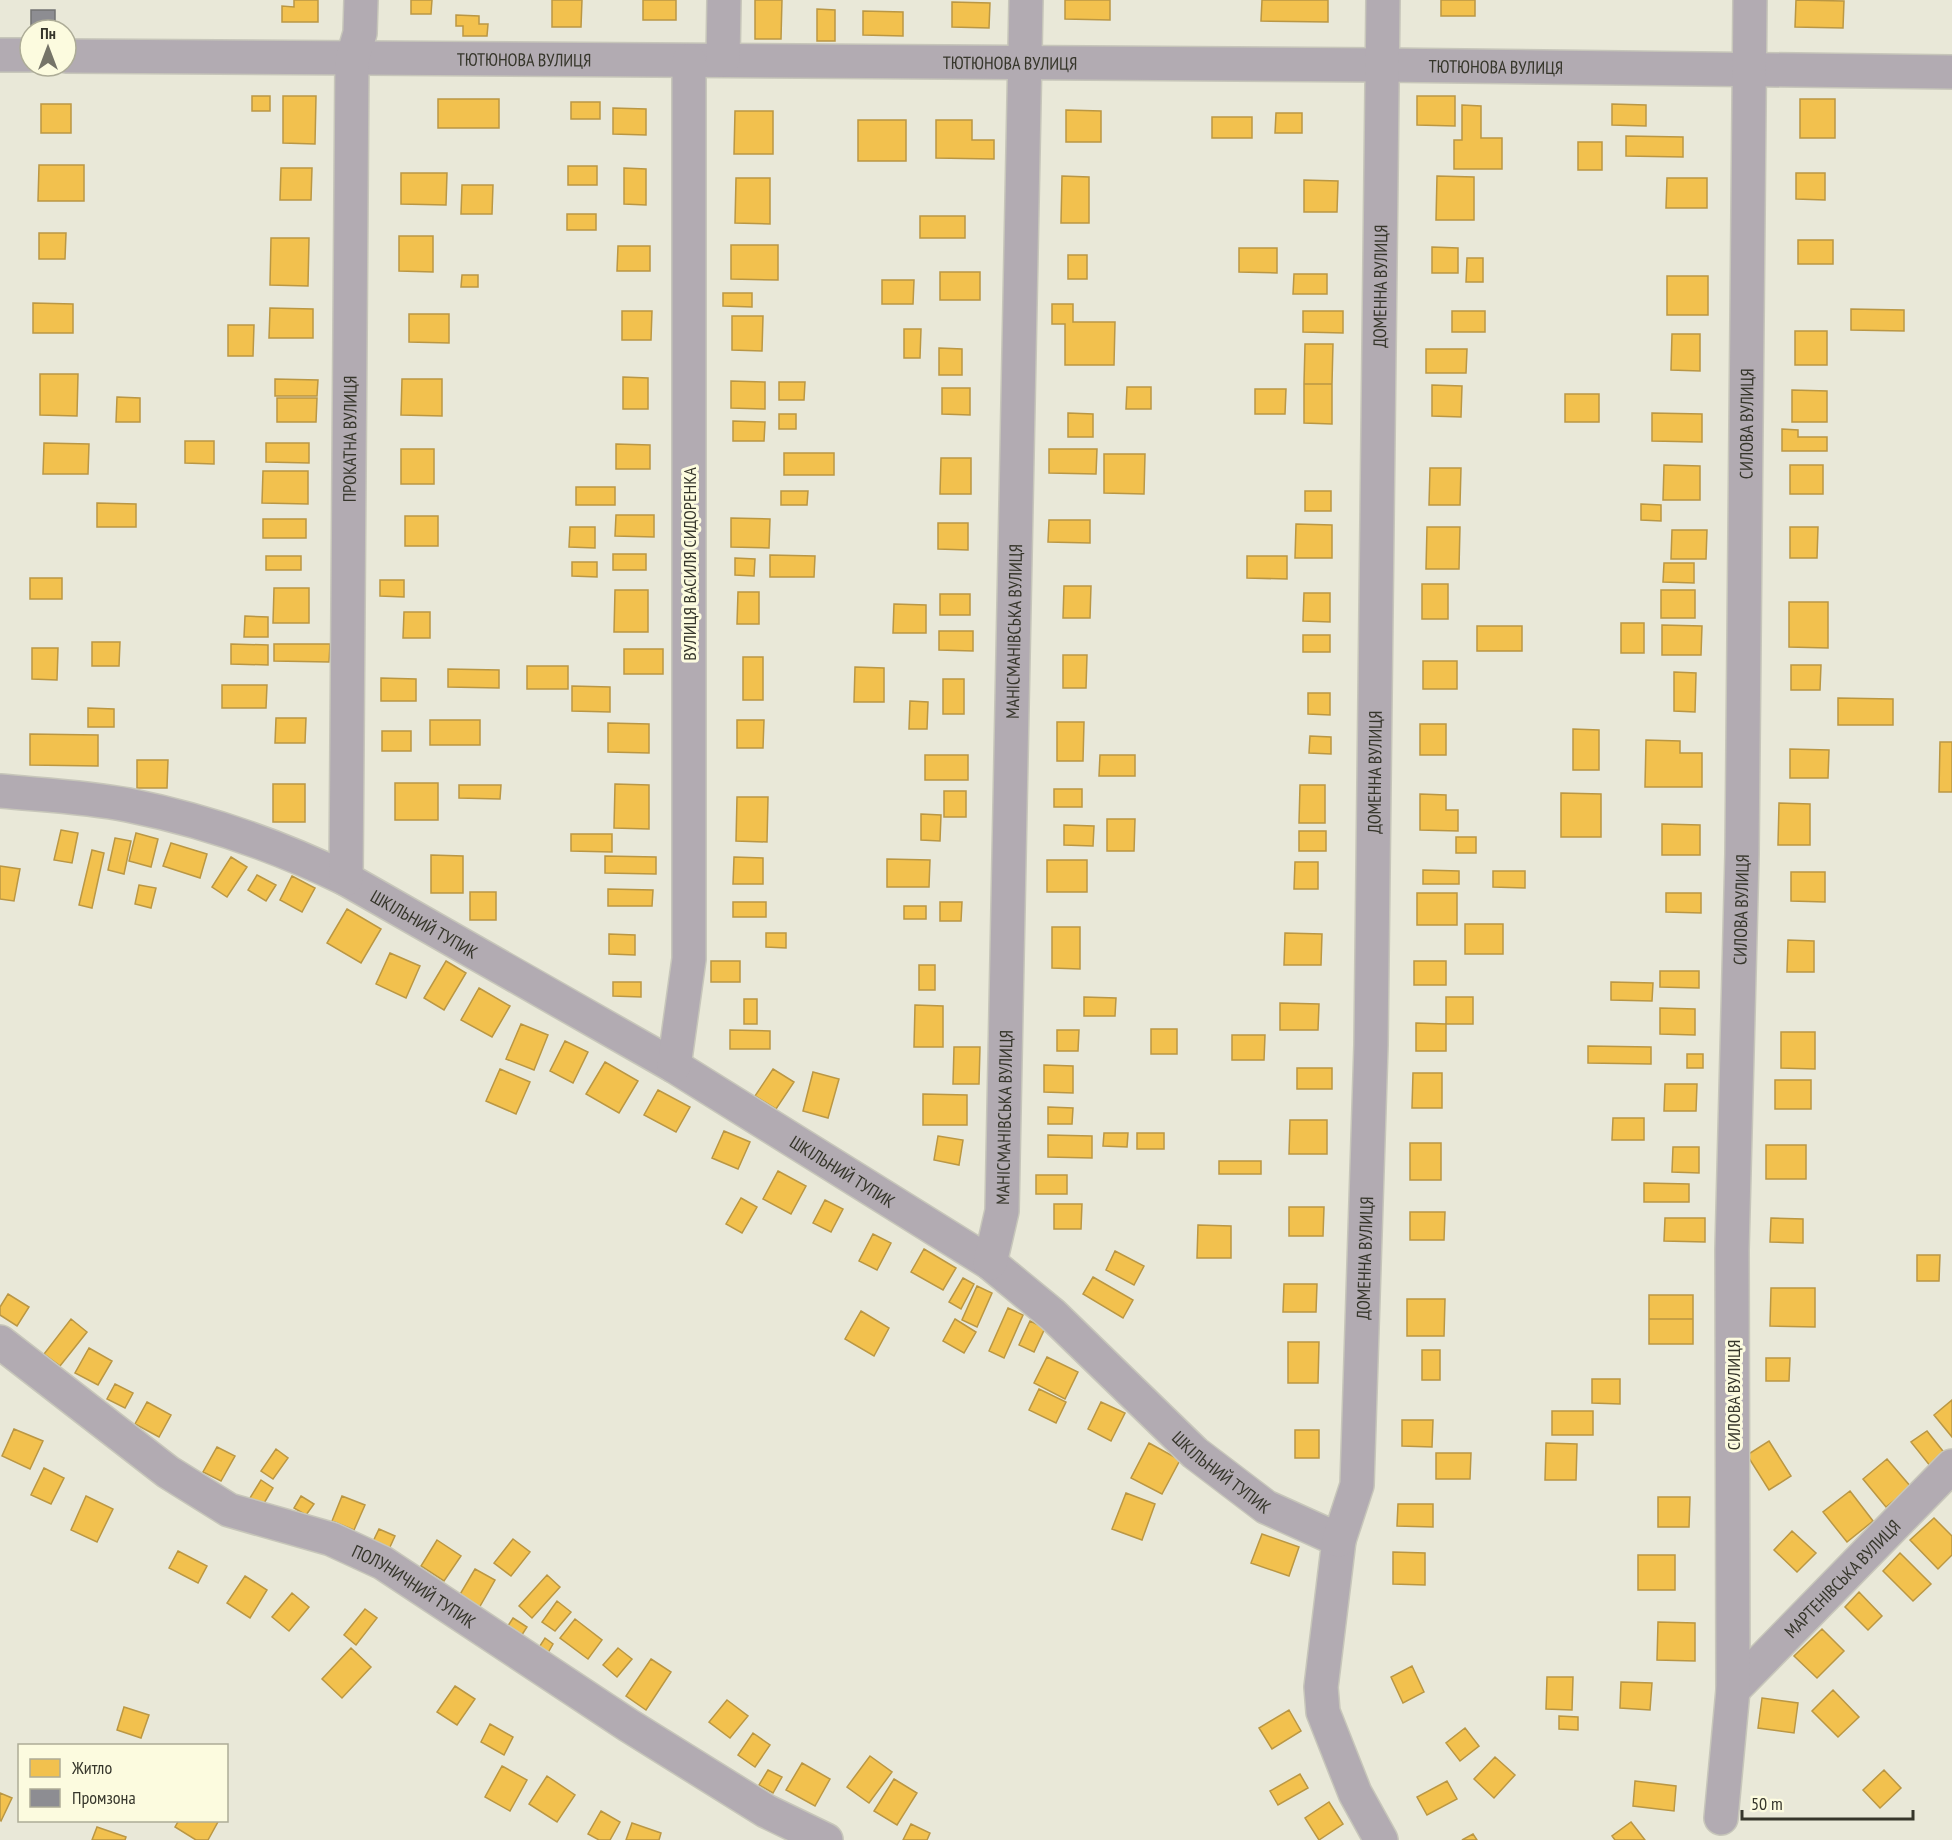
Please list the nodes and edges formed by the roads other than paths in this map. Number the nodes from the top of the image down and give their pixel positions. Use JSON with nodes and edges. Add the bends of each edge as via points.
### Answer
{"nodes":[{"id":1,"x":361,"y":0,"type":"edge"},
{"id":2,"x":724,"y":0,"type":"edge"},
{"id":3,"x":1026,"y":0,"type":"edge"},
{"id":4,"x":1383,"y":0,"type":"edge"},
{"id":5,"x":1750,"y":0,"type":"edge"},
{"id":6,"x":0,"y":55,"type":"edge"},
{"id":7,"x":18,"y":55,"type":"edge"},
{"id":8,"x":78,"y":56,"type":"edge"},
{"id":9,"x":352,"y":60,"type":"junction"},
{"id":10,"x":723,"y":60,"type":"junction"},
{"id":11,"x":689,"y":61,"type":"junction"},
{"id":12,"x":1026,"y":62,"type":"junction"},
{"id":13,"x":1383,"y":65,"type":"junction"},
{"id":14,"x":1749,"y":71,"type":"junction"},
{"id":15,"x":1952,"y":72,"type":"edge"},
{"id":16,"x":0,"y":791,"type":"edge"},
{"id":17,"x":346,"y":879,"type":"junction"},
{"id":18,"x":674,"y":1066,"type":"junction"},
{"id":19,"x":990,"y":1263,"type":"junction"},
{"id":20,"x":0,"y":1342,"type":"edge"},
{"id":21,"x":1952,"y":1466,"type":"edge"},
{"id":22,"x":1339,"y":1540,"type":"junction"},
{"id":23,"x":1733,"y":1690,"type":"junction"},
{"id":24,"x":1721,"y":1818,"type":"dead end"},
{"id":25,"x":826,"y":1840,"type":"edge"},
{"id":26,"x":1381,"y":1840,"type":"edge"}],
"edges":[{"from":1,"to":9,"type":"street","name":"ПРОКАТНА ВУЛИЦЯ","via":[[360,33]]},
{"from":2,"to":10,"type":"street"},
{"from":3,"to":12,"type":"street","name":"МАНІСМАНІВСЬКА ВУЛИЦЯ"},
{"from":4,"to":13,"type":"street","name":"ДОМЕННА ВУЛИЦЯ"},
{"from":5,"to":14,"type":"street","name":"СИЛОВА ВУЛИЦЯ"},
{"from":6,"to":7,"type":"street"},
{"from":8,"to":9,"type":"street","name":"ТЮТЮНОВА ВУЛИЦЯ"},
{"from":9,"to":11,"type":"street","name":"ТЮТЮНОВА ВУЛИЦЯ"},
{"from":9,"to":17,"type":"street","name":"ПРОКАТНА ВУЛИЦЯ"},
{"from":10,"to":11,"type":"street","name":"ТЮТЮНОВА ВУЛИЦЯ"},
{"from":10,"to":12,"type":"street","name":"ТЮТЮНОВА ВУЛИЦЯ"},
{"from":11,"to":18,"type":"street","name":"ВУЛИЦЯ ВАСИЛЯ СИДОРЕНКА","via":[[689,959]]},
{"from":12,"to":13,"type":"street","name":"ТЮТЮНОВА ВУЛИЦЯ"},
{"from":12,"to":19,"type":"street","name":"МАНІСМАНІВСЬКА ВУЛИЦЯ","via":[[1002,1211]]},
{"from":13,"to":14,"type":"street","name":"ТЮТЮНОВА ВУЛИЦЯ"},
{"from":13,"to":22,"type":"street","name":"ДОМЕННА ВУЛИЦЯ","via":[[1371,1045],[1357,1485]]},
{"from":14,"to":15,"type":"street","name":"ТЮТЮНОВА ВУЛИЦЯ"},
{"from":14,"to":23,"type":"street","name":"СИЛОВА ВУЛИЦЯ","via":[[1742,854],[1732,1250]]},
{"from":16,"to":17,"type":"street","name":"ШКІЛЬНИЙ ТУПИК","via":[[128,805],[295,854]]},
{"from":17,"to":18,"type":"street","name":"ШКІЛЬНИЙ ТУПИК"},
{"from":18,"to":19,"type":"street","name":"ШКІЛЬНИЙ ТУПИК"},
{"from":19,"to":22,"type":"street","name":"ШКІЛЬНИЙ ТУПИК","via":[[1053,1315],[1195,1453],[1266,1507]]},
{"from":20,"to":25,"type":"street","name":"ПОЛУНИЧНИЙ ТУПИК","via":[[168,1472],[229,1510],[331,1539],[382,1563],[766,1811]]},
{"from":21,"to":23,"type":"street","name":"МАРТЕНІВСЬКА ВУЛИЦЯ"},
{"from":22,"to":26,"type":"street","via":[[1321,1687],[1323,1712],[1355,1793]]},
{"from":23,"to":24,"type":"street","name":"СИЛОВА ВУЛИЦЯ"}]}
